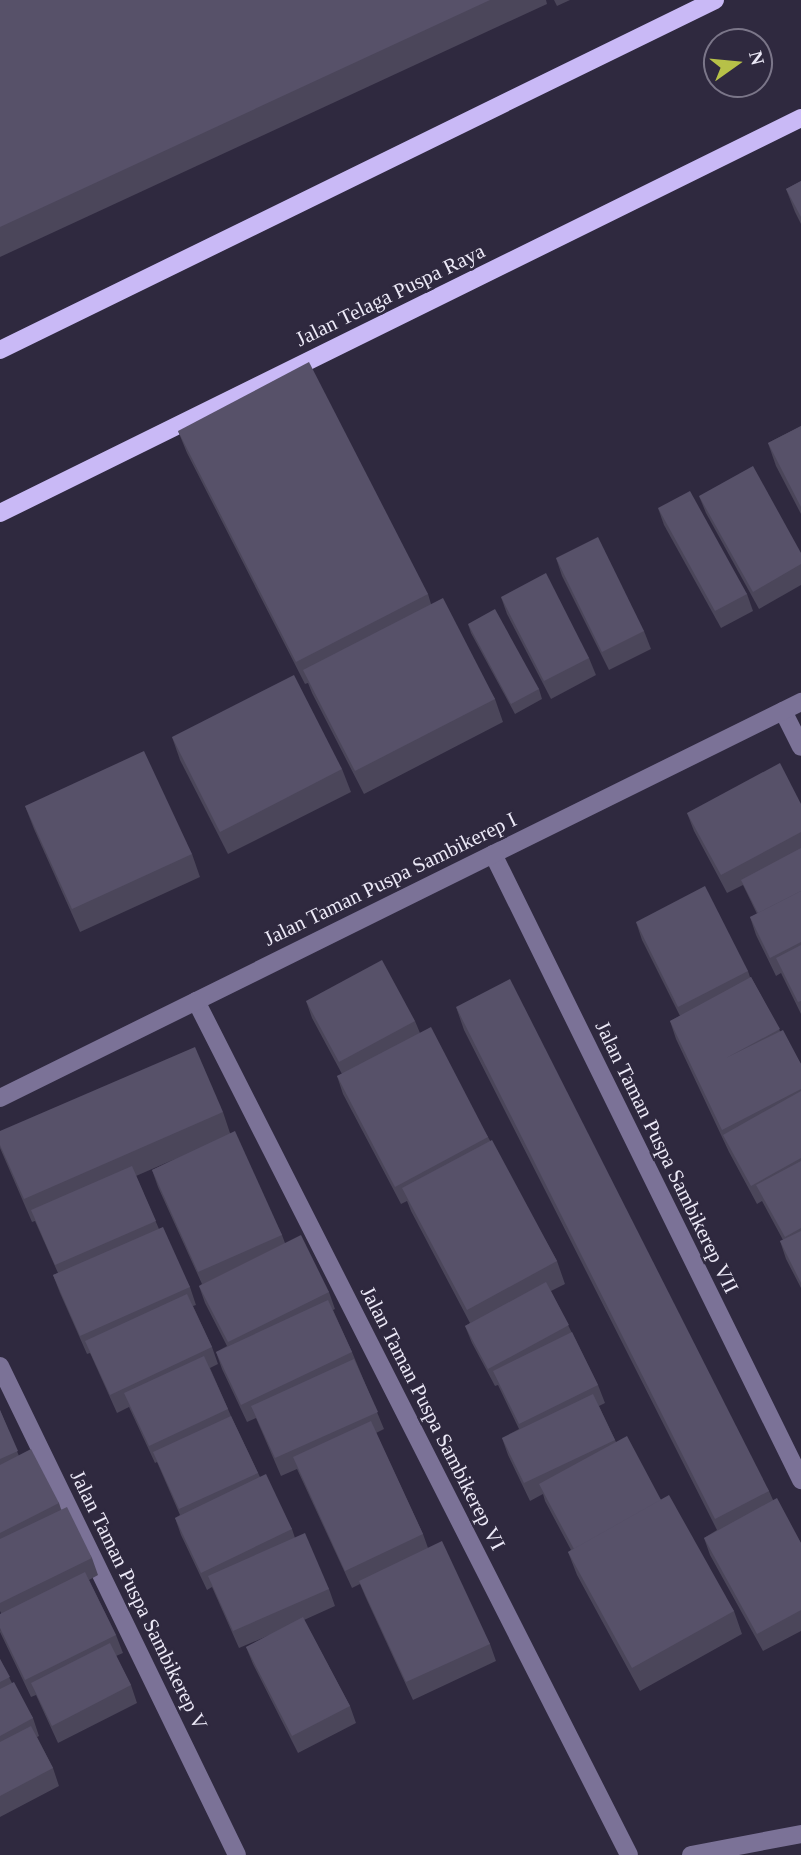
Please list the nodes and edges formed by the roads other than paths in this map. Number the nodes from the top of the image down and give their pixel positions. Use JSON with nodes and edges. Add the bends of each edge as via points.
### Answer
{"nodes":[{"id":1,"x":715,"y":0,"type":"edge"},
{"id":2,"x":801,"y":118,"type":"edge"},
{"id":3,"x":0,"y":350,"type":"edge"},
{"id":4,"x":0,"y":513,"type":"edge"},
{"id":5,"x":801,"y":702,"type":"edge"},
{"id":6,"x":783,"y":711,"type":"junction"},
{"id":7,"x":801,"y":747,"type":"edge"},
{"id":8,"x":493,"y":854,"type":"junction"},
{"id":9,"x":196,"y":1001,"type":"junction"},
{"id":10,"x":0,"y":1098,"type":"edge"},
{"id":11,"x":0,"y":1366,"type":"edge"},
{"id":12,"x":801,"y":1480,"type":"edge"},
{"id":13,"x":801,"y":1834,"type":"edge"},
{"id":14,"x":237,"y":1855,"type":"edge"},
{"id":15,"x":629,"y":1855,"type":"edge"},
{"id":16,"x":691,"y":1855,"type":"edge"}],
"edges":[{"from":1,"to":3,"type":"main road"},
{"from":2,"to":4,"type":"main road","name":"Jalan Telaga Puspa Raya"},
{"from":5,"to":6,"type":"street","name":"Jalan Taman Puspa Sambikerep I"},
{"from":6,"to":7,"type":"street"},
{"from":6,"to":8,"type":"street","name":"Jalan Taman Puspa Sambikerep I"},
{"from":8,"to":9,"type":"street","name":"Jalan Taman Puspa Sambikerep I"},
{"from":8,"to":12,"type":"street","name":"Jalan Taman Puspa Sambikerep VII"},
{"from":9,"to":10,"type":"street","name":"Jalan Taman Puspa Sambikerep I"},
{"from":9,"to":15,"type":"street","name":"Jalan Taman Puspa Sambikerep VI"},
{"from":11,"to":14,"type":"street","name":"Jalan Taman Puspa Sambikerep V"},
{"from":13,"to":16,"type":"street"}]}
